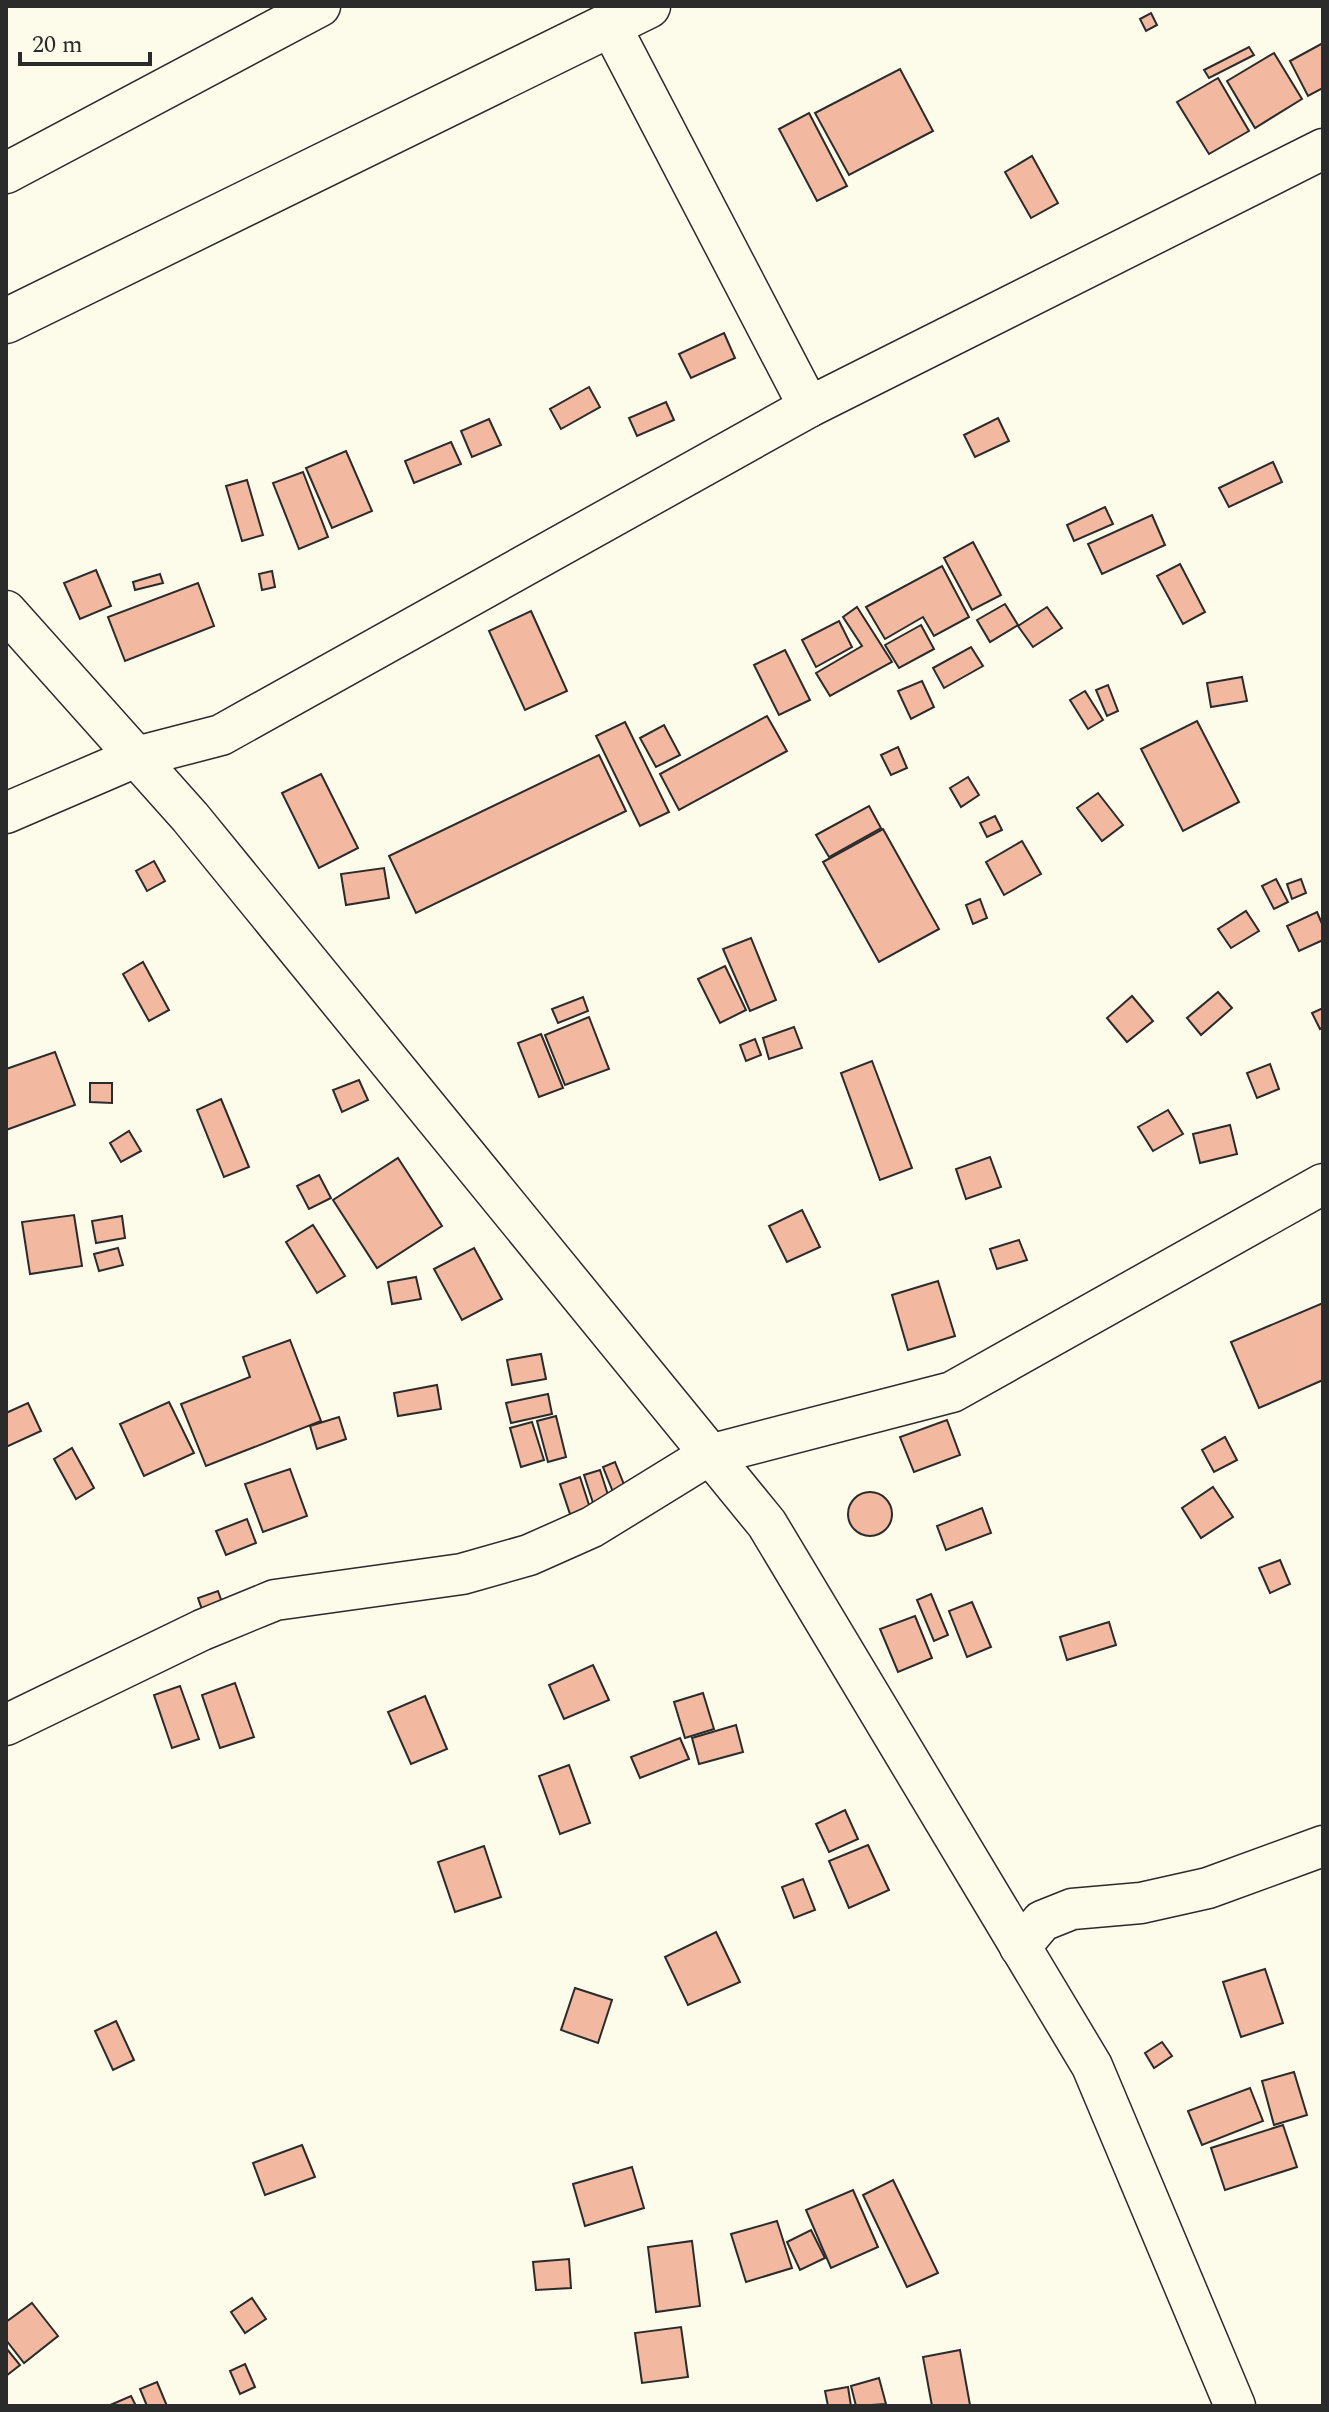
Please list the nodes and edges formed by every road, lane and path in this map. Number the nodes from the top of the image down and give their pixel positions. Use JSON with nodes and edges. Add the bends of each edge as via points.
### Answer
{"nodes":[{"id":1,"x":320,"y":6,"type":"edge"},
{"id":2,"x":629,"y":15,"type":"edge"},
{"id":3,"x":1323,"y":149,"type":"edge"},
{"id":4,"x":6,"y":173,"type":"edge"},
{"id":5,"x":6,"y":321,"type":"edge"},
{"id":6,"x":809,"y":407,"type":"junction"},
{"id":7,"x":6,"y":611,"type":"edge"},
{"id":8,"x":136,"y":757,"type":"junction"},
{"id":9,"x":6,"y":813,"type":"edge"},
{"id":10,"x":1323,"y":1184,"type":"edge"},
{"id":11,"x":709,"y":1455,"type":"junction"},
{"id":12,"x":6,"y":1725,"type":"edge"},
{"id":13,"x":1323,"y":1846,"type":"edge"},
{"id":14,"x":1020,"y":1947,"type":"junction"},
{"id":15,"x":1235,"y":2406,"type":"edge"}],
"edges":[{"from":1,"to":4,"type":"street"},
{"from":2,"to":5,"type":"highway"},
{"from":2,"to":6,"type":"street"},
{"from":3,"to":6,"type":"street"},
{"from":6,"to":8,"type":"street","via":[[221,735]]},
{"from":7,"to":8,"type":"street"},
{"from":8,"to":9,"type":"street"},
{"from":8,"to":11,"type":"street"},
{"from":10,"to":11,"type":"street","via":[[952,1392]]},
{"from":11,"to":12,"type":"street","via":[[592,1527],[529,1555],[462,1574],[275,1600]]},
{"from":11,"to":14,"type":"street","via":[[767,1524]]},
{"from":13,"to":14,"type":"street","via":[[1208,1888],[1141,1903],[1072,1909],[1042,1921]]},
{"from":14,"to":15,"type":"street","via":[[1092,2066]]}]}
